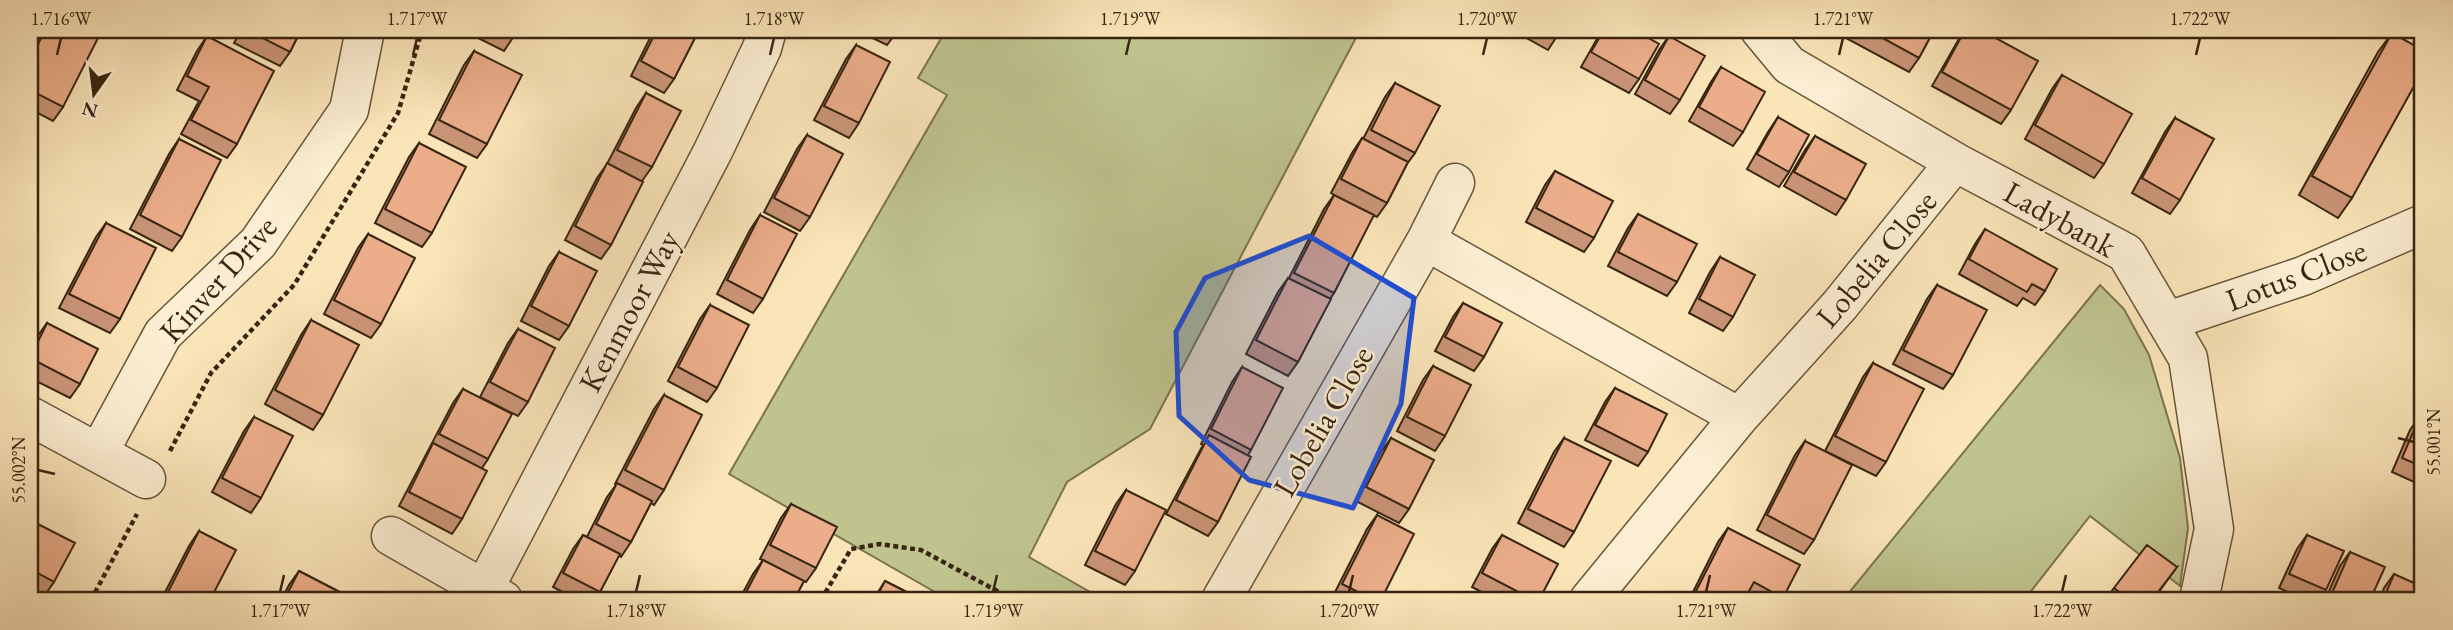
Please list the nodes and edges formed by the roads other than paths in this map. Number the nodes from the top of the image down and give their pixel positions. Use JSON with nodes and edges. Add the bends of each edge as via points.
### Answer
{"nodes":[{"id":1,"x":365,"y":30,"type":"edge"},
{"id":2,"x":767,"y":30,"type":"edge"},
{"id":3,"x":1760,"y":30,"type":"edge"},
{"id":4,"x":1955,"y":162,"type":"junction"},
{"id":5,"x":1455,"y":183,"type":"dead end"},
{"id":6,"x":2423,"y":224,"type":"edge"},
{"id":7,"x":1426,"y":241,"type":"junction"},
{"id":8,"x":2168,"y":321,"type":"junction"},
{"id":9,"x":30,"y":416,"type":"edge"},
{"id":10,"x":1739,"y":416,"type":"junction"},
{"id":11,"x":99,"y":452,"type":"junction"},
{"id":12,"x":151,"y":481,"type":"road end"},
{"id":13,"x":391,"y":536,"type":"dead end"},
{"id":14,"x":494,"y":595,"type":"edge"},
{"id":15,"x":1221,"y":600,"type":"edge"},
{"id":16,"x":1589,"y":600,"type":"edge"},
{"id":17,"x":2199,"y":600,"type":"edge"}],
"edges":[{"from":1,"to":11,"type":"street","name":"Kinver Drive","via":[[349,110],[258,243],[163,334]]},
{"from":2,"to":14,"type":"street","name":"Kenmoor Way","via":[[713,151]]},
{"from":3,"to":4,"type":"street","name":"Ladybank","via":[[1789,65]]},
{"from":4,"to":8,"type":"street","name":"Ladybank","via":[[2126,253]]},
{"from":4,"to":10,"type":"street","name":"Lobelia Close","via":[[1840,305]]},
{"from":5,"to":7,"type":"street","name":"Lobelia Close"},
{"from":6,"to":8,"type":"street","name":"Lotus Close","via":[[2304,276]]},
{"from":7,"to":10,"type":"street"},
{"from":7,"to":15,"type":"street","name":"Lobelia Close"},
{"from":8,"to":17,"type":"street","name":"Ladybank","via":[[2188,358],[2214,529]]},
{"from":9,"to":11,"type":"street"},
{"from":10,"to":16,"type":"street","name":"Lobelia Close"},
{"from":11,"to":12,"type":"street"},
{"from":13,"to":14,"type":"street"}]}
